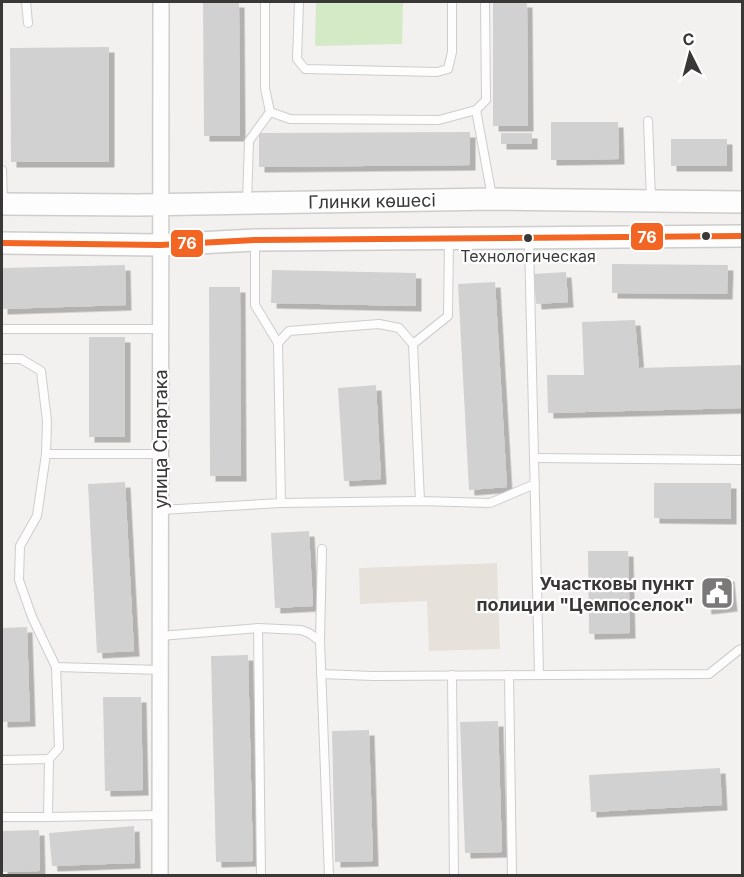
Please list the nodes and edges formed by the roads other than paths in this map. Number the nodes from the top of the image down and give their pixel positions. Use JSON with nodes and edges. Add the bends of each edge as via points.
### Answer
{"nodes":[{"id":1,"x":26,"y":2,"type":"edge"},
{"id":2,"x":160,"y":2,"type":"edge"},
{"id":3,"x":265,"y":2,"type":"edge"},
{"id":4,"x":299,"y":2,"type":"edge"},
{"id":5,"x":452,"y":2,"type":"edge"},
{"id":6,"x":485,"y":2,"type":"edge"},
{"id":7,"x":28,"y":23,"type":"dead end"},
{"id":8,"x":476,"y":110,"type":"junction"},
{"id":9,"x":270,"y":112,"type":"junction"},
{"id":10,"x":648,"y":122,"type":"dead end"},
{"id":11,"x":2,"y":170,"type":"edge"},
{"id":12,"x":493,"y":199,"type":"junction"},
{"id":13,"x":651,"y":201,"type":"junction"},
{"id":14,"x":742,"y":202,"type":"edge"},
{"id":15,"x":247,"y":203,"type":"junction"},
{"id":16,"x":2,"y":204,"type":"edge"},
{"id":17,"x":160,"y":204,"type":"junction"},
{"id":18,"x":742,"y":236,"type":"edge"},
{"id":19,"x":449,"y":238,"type":"junction"},
{"id":20,"x":529,"y":239,"type":"junction"},
{"id":21,"x":255,"y":240,"type":"junction"},
{"id":22,"x":2,"y":243,"type":"edge"},
{"id":23,"x":159,"y":245,"type":"junction"},
{"id":24,"x":2,"y":329,"type":"edge"},
{"id":25,"x":160,"y":329,"type":"junction"},
{"id":26,"x":278,"y":343,"type":"junction"},
{"id":27,"x":413,"y":344,"type":"junction"},
{"id":28,"x":2,"y":359,"type":"edge"},
{"id":29,"x":46,"y":454,"type":"junction"},
{"id":30,"x":160,"y":454,"type":"junction"},
{"id":31,"x":534,"y":458,"type":"junction"},
{"id":32,"x":742,"y":460,"type":"edge"},
{"id":33,"x":535,"y":484,"type":"junction"},
{"id":34,"x":420,"y":501,"type":"junction"},
{"id":35,"x":281,"y":503,"type":"junction"},
{"id":36,"x":161,"y":510,"type":"junction"},
{"id":37,"x":322,"y":549,"type":"dead end"},
{"id":38,"x":258,"y":628,"type":"junction"},
{"id":39,"x":160,"y":636,"type":"junction"},
{"id":40,"x":320,"y":641,"type":"junction"},
{"id":41,"x":742,"y":649,"type":"edge"},
{"id":42,"x":56,"y":667,"type":"junction"},
{"id":43,"x":161,"y":670,"type":"junction"},
{"id":44,"x":321,"y":674,"type":"junction"},
{"id":45,"x":539,"y":674,"type":"junction"},
{"id":46,"x":452,"y":675,"type":"junction"},
{"id":47,"x":509,"y":675,"type":"junction"},
{"id":48,"x":49,"y":759,"type":"junction"},
{"id":49,"x":2,"y":760,"type":"edge"},
{"id":50,"x":159,"y":815,"type":"junction"},
{"id":51,"x":2,"y":817,"type":"edge"},
{"id":52,"x":48,"y":817,"type":"junction"},
{"id":53,"x":160,"y":876,"type":"edge"},
{"id":54,"x":261,"y":876,"type":"edge"},
{"id":55,"x":329,"y":876,"type":"edge"},
{"id":56,"x":454,"y":876,"type":"edge"},
{"id":57,"x":512,"y":876,"type":"edge"}],
"edges":[{"from":1,"to":7,"type":"lane"},
{"from":2,"to":17,"type":"street","name":"улица Спартака"},
{"from":3,"to":9,"type":"lane","via":[[265,88]]},
{"from":4,"to":5,"type":"lane","via":[[297,59],[305,69],[437,72],[448,69],[452,52]]},
{"from":6,"to":8,"type":"lane","via":[[486,100]]},
{"from":8,"to":9,"type":"lane","via":[[439,120],[290,119]]},
{"from":8,"to":12,"type":"lane"},
{"from":9,"to":15,"type":"lane","via":[[249,141]]},
{"from":10,"to":13,"type":"lane"},
{"from":11,"to":16,"type":"lane"},
{"from":12,"to":13,"type":"main road","name":"Глинки көшесі"},
{"from":12,"to":15,"type":"main road","name":"Глинки көшесі"},
{"from":13,"to":14,"type":"main road","name":"Глинки көшесі"},
{"from":15,"to":17,"type":"main road","name":"Глинки көшесі"},
{"from":16,"to":17,"type":"main road","name":"Глинки көшесі"},
{"from":17,"to":23,"type":"street","name":"улица Спартака"},
{"from":18,"to":20,"type":"main road","name":"Глинки көшесі"},
{"from":19,"to":20,"type":"main road","name":"Глинки көшесі"},
{"from":19,"to":21,"type":"main road","name":"Глинки көшесі"},
{"from":19,"to":27,"type":"lane","via":[[448,316]]},
{"from":20,"to":31,"type":"lane"},
{"from":21,"to":23,"type":"main road","name":"Глинки көшесі"},
{"from":21,"to":26,"type":"lane","via":[[255,305]]},
{"from":22,"to":23,"type":"main road","name":"Глинки көшесі"},
{"from":23,"to":25,"type":"street","name":"улица Спартака"},
{"from":24,"to":25,"type":"lane"},
{"from":25,"to":30,"type":"street","name":"улица Спартака"},
{"from":26,"to":27,"type":"lane","via":[[290,331],[379,324],[399,328]]},
{"from":26,"to":35,"type":"lane"},
{"from":27,"to":34,"type":"lane"},
{"from":28,"to":29,"type":"lane","via":[[21,359],[41,371]]},
{"from":29,"to":30,"type":"lane"},
{"from":29,"to":42,"type":"lane","via":[[38,516],[20,546],[19,580]]},
{"from":30,"to":36,"type":"street","name":"улица Спартака"},
{"from":31,"to":32,"type":"lane"},
{"from":31,"to":33,"type":"lane"},
{"from":33,"to":34,"type":"lane","via":[[490,503]]},
{"from":33,"to":45,"type":"lane"},
{"from":34,"to":35,"type":"lane"},
{"from":35,"to":36,"type":"lane"},
{"from":36,"to":39,"type":"street","name":"улица Спартака"},
{"from":37,"to":40,"type":"lane"},
{"from":38,"to":39,"type":"lane"},
{"from":38,"to":40,"type":"lane","via":[[301,630]]},
{"from":38,"to":54,"type":"lane"},
{"from":39,"to":43,"type":"street","name":"улица Спартака"},
{"from":40,"to":44,"type":"lane"},
{"from":41,"to":45,"type":"lane","via":[[709,675]]},
{"from":42,"to":43,"type":"lane"},
{"from":42,"to":48,"type":"lane","via":[[59,748]]},
{"from":43,"to":50,"type":"street","name":"улица Спартака"},
{"from":44,"to":46,"type":"lane"},
{"from":44,"to":55,"type":"lane"},
{"from":45,"to":47,"type":"lane"},
{"from":46,"to":47,"type":"lane"},
{"from":46,"to":56,"type":"lane"},
{"from":47,"to":57,"type":"lane"},
{"from":48,"to":49,"type":"lane"},
{"from":48,"to":52,"type":"lane"},
{"from":50,"to":52,"type":"lane"},
{"from":50,"to":53,"type":"street","name":"улица Спартака"},
{"from":51,"to":52,"type":"lane"}]}
